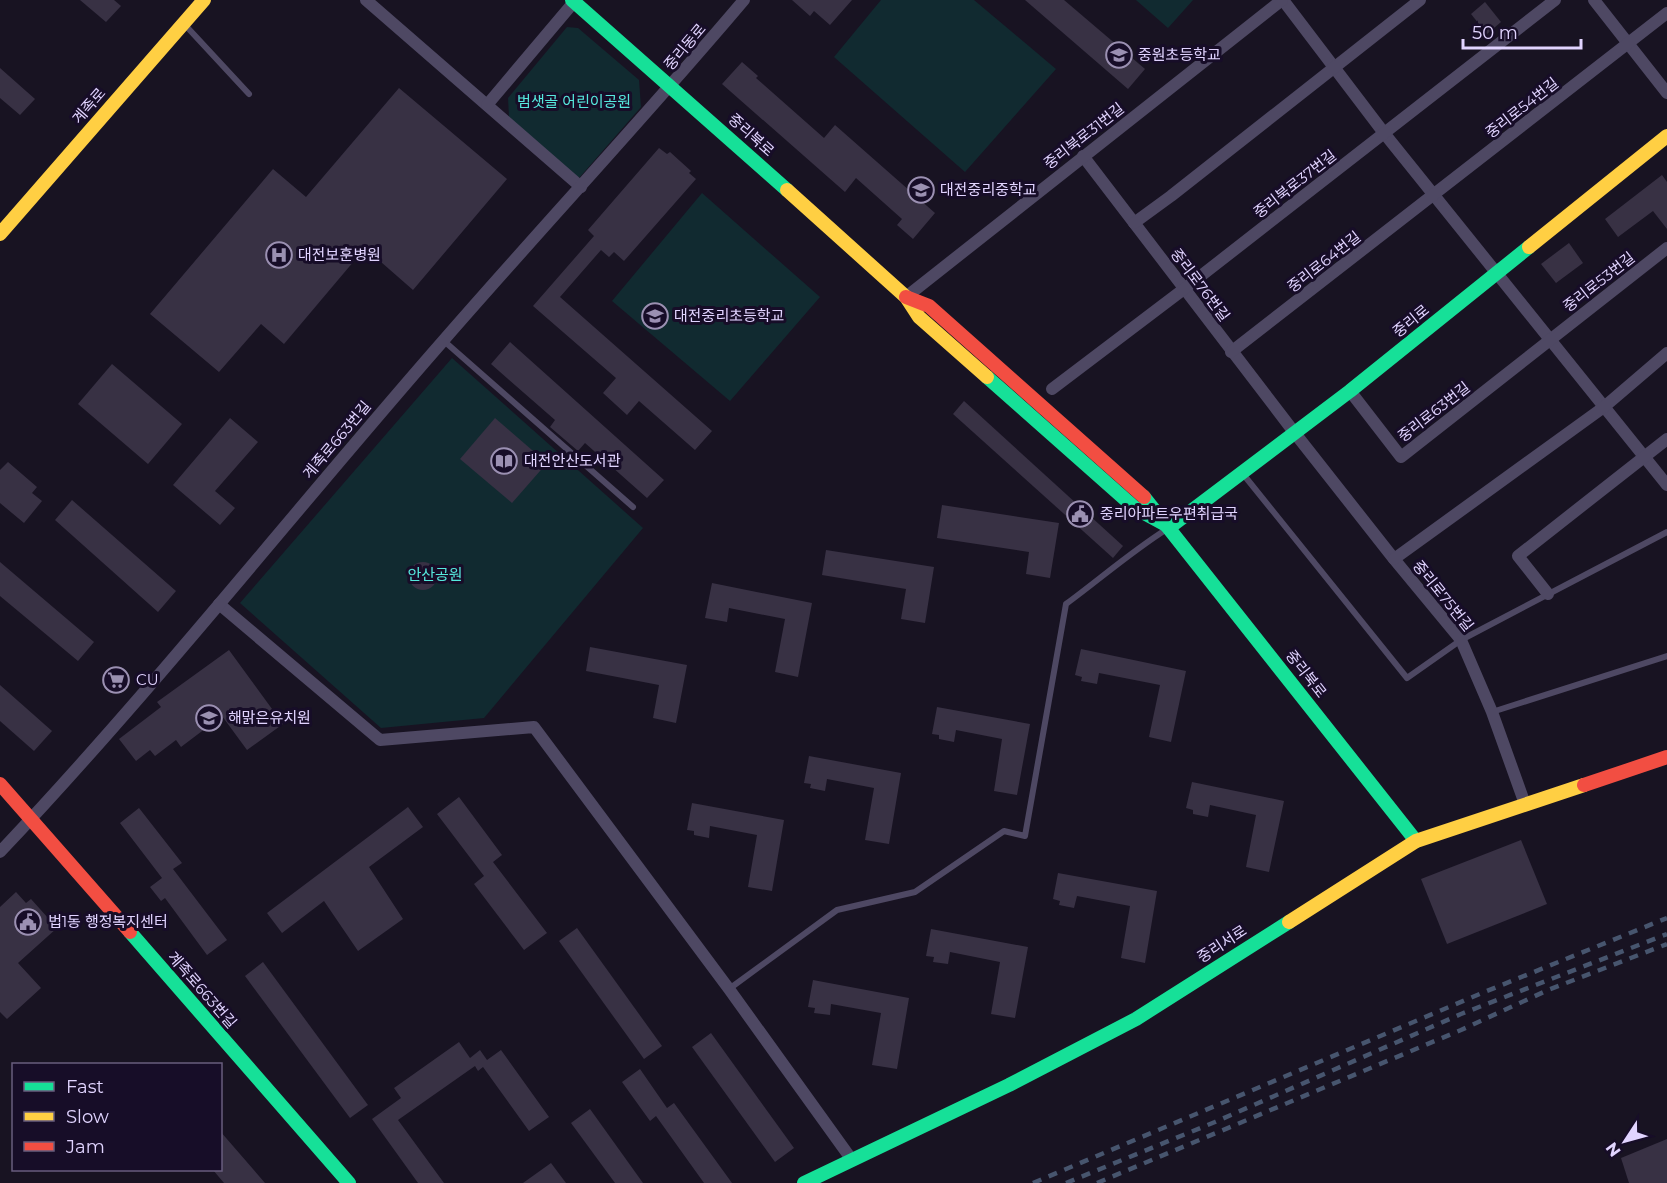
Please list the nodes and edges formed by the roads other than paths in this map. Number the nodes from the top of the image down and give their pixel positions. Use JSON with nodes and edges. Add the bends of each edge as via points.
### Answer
{"nodes":[{"id":1,"x":204,"y":0,"type":"edge"},
{"id":2,"x":366,"y":0,"type":"edge"},
{"id":3,"x":744,"y":0,"type":"edge"},
{"id":4,"x":1283,"y":0,"type":"edge"},
{"id":5,"x":1420,"y":0,"type":"edge"},
{"id":6,"x":1555,"y":0,"type":"edge"},
{"id":7,"x":1594,"y":0,"type":"edge"},
{"id":8,"x":573,"y":1,"type":"edge"},
{"id":9,"x":1667,"y":13,"type":"edge"},
{"id":10,"x":184,"y":23,"type":"junction"},
{"id":11,"x":1628,"y":44,"type":"junction"},
{"id":12,"x":1334,"y":68,"type":"junction"},
{"id":13,"x":672,"y":86,"type":"junction"},
{"id":14,"x":1667,"y":93,"type":"edge"},
{"id":15,"x":249,"y":94,"type":"dead end"},
{"id":16,"x":487,"y":105,"type":"junction"},
{"id":17,"x":1384,"y":133,"type":"junction"},
{"id":18,"x":1667,"y":136,"type":"edge"},
{"id":19,"x":1083,"y":156,"type":"junction"},
{"id":20,"x":581,"y":187,"type":"junction"},
{"id":21,"x":1434,"y":196,"type":"junction"},
{"id":22,"x":1134,"y":223,"type":"junction"},
{"id":23,"x":0,"y":234,"type":"edge"},
{"id":24,"x":1667,"y":248,"type":"edge"},
{"id":25,"x":1497,"y":273,"type":"junction"},
{"id":26,"x":1184,"y":289,"type":"junction"},
{"id":27,"x":906,"y":297,"type":"junction"},
{"id":28,"x":443,"y":340,"type":"junction"},
{"id":29,"x":1550,"y":340,"type":"junction"},
{"id":30,"x":1232,"y":352,"type":"junction"},
{"id":31,"x":1667,"y":353,"type":"edge"},
{"id":32,"x":1052,"y":388,"type":"dead end"},
{"id":33,"x":1350,"y":391,"type":"junction"},
{"id":34,"x":1604,"y":407,"type":"junction"},
{"id":35,"x":1294,"y":432,"type":"junction"},
{"id":36,"x":1667,"y":439,"type":"edge"},
{"id":37,"x":1644,"y":457,"type":"junction"},
{"id":38,"x":1242,"y":472,"type":"junction"},
{"id":39,"x":1667,"y":485,"type":"edge"},
{"id":40,"x":633,"y":507,"type":"dead end"},
{"id":41,"x":1170,"y":527,"type":"junction"},
{"id":42,"x":1667,"y":532,"type":"edge"},
{"id":43,"x":1394,"y":559,"type":"junction"},
{"id":44,"x":1548,"y":594,"type":"junction"},
{"id":45,"x":219,"y":604,"type":"junction"},
{"id":46,"x":1461,"y":640,"type":"junction"},
{"id":47,"x":1667,"y":656,"type":"edge"},
{"id":48,"x":1492,"y":712,"type":"junction"},
{"id":49,"x":1667,"y":757,"type":"edge"},
{"id":50,"x":0,"y":784,"type":"edge"},
{"id":51,"x":1525,"y":804,"type":"junction"},
{"id":52,"x":31,"y":819,"type":"junction"},
{"id":53,"x":1416,"y":841,"type":"junction"},
{"id":54,"x":0,"y":852,"type":"edge"},
{"id":55,"x":729,"y":989,"type":"junction"},
{"id":56,"x":852,"y":1160,"type":"junction"},
{"id":57,"x":349,"y":1183,"type":"edge"},
{"id":58,"x":804,"y":1183,"type":"edge"}],
"edges":[{"from":1,"to":10,"type":"main road","name":"계족로"},
{"from":2,"to":16,"type":"street"},
{"from":3,"to":13,"type":"street","name":"중리동로"},
{"from":4,"to":12,"type":"street"},
{"from":4,"to":19,"type":"street","name":"중리북로31번길"},
{"from":5,"to":12,"type":"street"},
{"from":6,"to":17,"type":"street","name":"중리북로37번길"},
{"from":7,"to":11,"type":"street"},
{"from":8,"to":13,"type":"main road","name":"중리북로"},
{"from":8,"to":16,"type":"street"},
{"from":9,"to":11,"type":"street","name":"중리로54번길"},
{"from":10,"to":15,"type":"lane"},
{"from":10,"to":23,"type":"main road","name":"계족로"},
{"from":11,"to":14,"type":"street"},
{"from":11,"to":21,"type":"street","name":"중리로54번길"},
{"from":12,"to":17,"type":"street"},
{"from":12,"to":22,"type":"street"},
{"from":13,"to":20,"type":"street","name":"계족로663번길"},
{"from":13,"to":27,"type":"main road","name":"중리북로"},
{"from":16,"to":20,"type":"street"},
{"from":17,"to":21,"type":"street"},
{"from":17,"to":26,"type":"street","name":"중리북로37번길"},
{"from":18,"to":25,"type":"main road","name":"중리로"},
{"from":19,"to":22,"type":"street","name":"중리로76번길"},
{"from":19,"to":27,"type":"street","name":"중리북로31번길"},
{"from":20,"to":28,"type":"street","name":"계족로663번길"},
{"from":21,"to":25,"type":"street"},
{"from":21,"to":30,"type":"street","name":"중리로64번길"},
{"from":22,"to":26,"type":"street","name":"중리로76번길"},
{"from":24,"to":29,"type":"street","name":"중리로53번길"},
{"from":25,"to":29,"type":"street"},
{"from":25,"to":33,"type":"main road","name":"중리로"},
{"from":26,"to":30,"type":"street","name":"중리로76번길"},
{"from":26,"to":32,"type":"street","name":"중리북로37번길"},
{"from":27,"to":41,"type":"main road","name":"중리북로","via":[[919,317],[1135,508]]},
{"from":28,"to":40,"type":"lane"},
{"from":28,"to":45,"type":"street","name":"계족로663번길"},
{"from":29,"to":33,"type":"street","name":"중리로63번길","via":[[1401,457]]},
{"from":29,"to":34,"type":"street"},
{"from":30,"to":35,"type":"street","name":"중리로76번길"},
{"from":31,"to":34,"type":"street"},
{"from":33,"to":35,"type":"main road","name":"중리로"},
{"from":34,"to":37,"type":"street"},
{"from":34,"to":43,"type":"street"},
{"from":35,"to":38,"type":"main road","name":"중리로"},
{"from":35,"to":43,"type":"street","name":"중리로75번길"},
{"from":36,"to":37,"type":"street"},
{"from":37,"to":39,"type":"street"},
{"from":37,"to":44,"type":"street","via":[[1518,556]]},
{"from":38,"to":41,"type":"main road","name":"중리로"},
{"from":38,"to":46,"type":"lane","via":[[1407,678]]},
{"from":41,"to":53,"type":"main road","name":"중리북로"},
{"from":41,"to":55,"type":"lane","via":[[1066,604],[1025,836],[1004,831],[915,892],[837,910]]},
{"from":42,"to":44,"type":"lane"},
{"from":43,"to":46,"type":"street","name":"중리로75번길"},
{"from":44,"to":46,"type":"lane"},
{"from":45,"to":52,"type":"street","name":"계족로663번길"},
{"from":45,"to":55,"type":"street","via":[[380,740],[534,727]]},
{"from":46,"to":48,"type":"street","name":"중리로75번길"},
{"from":47,"to":48,"type":"lane"},
{"from":48,"to":51,"type":"street","name":"중리로75번길"},
{"from":49,"to":51,"type":"main road","name":"중리서로"},
{"from":50,"to":52,"type":"main road","name":"계족로663번길"},
{"from":51,"to":53,"type":"main road","name":"중리서로"},
{"from":52,"to":54,"type":"street","name":"계족로663번길"},
{"from":52,"to":57,"type":"main road","name":"계족로663번길"},
{"from":53,"to":56,"type":"main road","name":"중리서로","via":[[1136,1019]]},
{"from":55,"to":56,"type":"street"},
{"from":56,"to":58,"type":"main road","name":"중리서로"}]}
